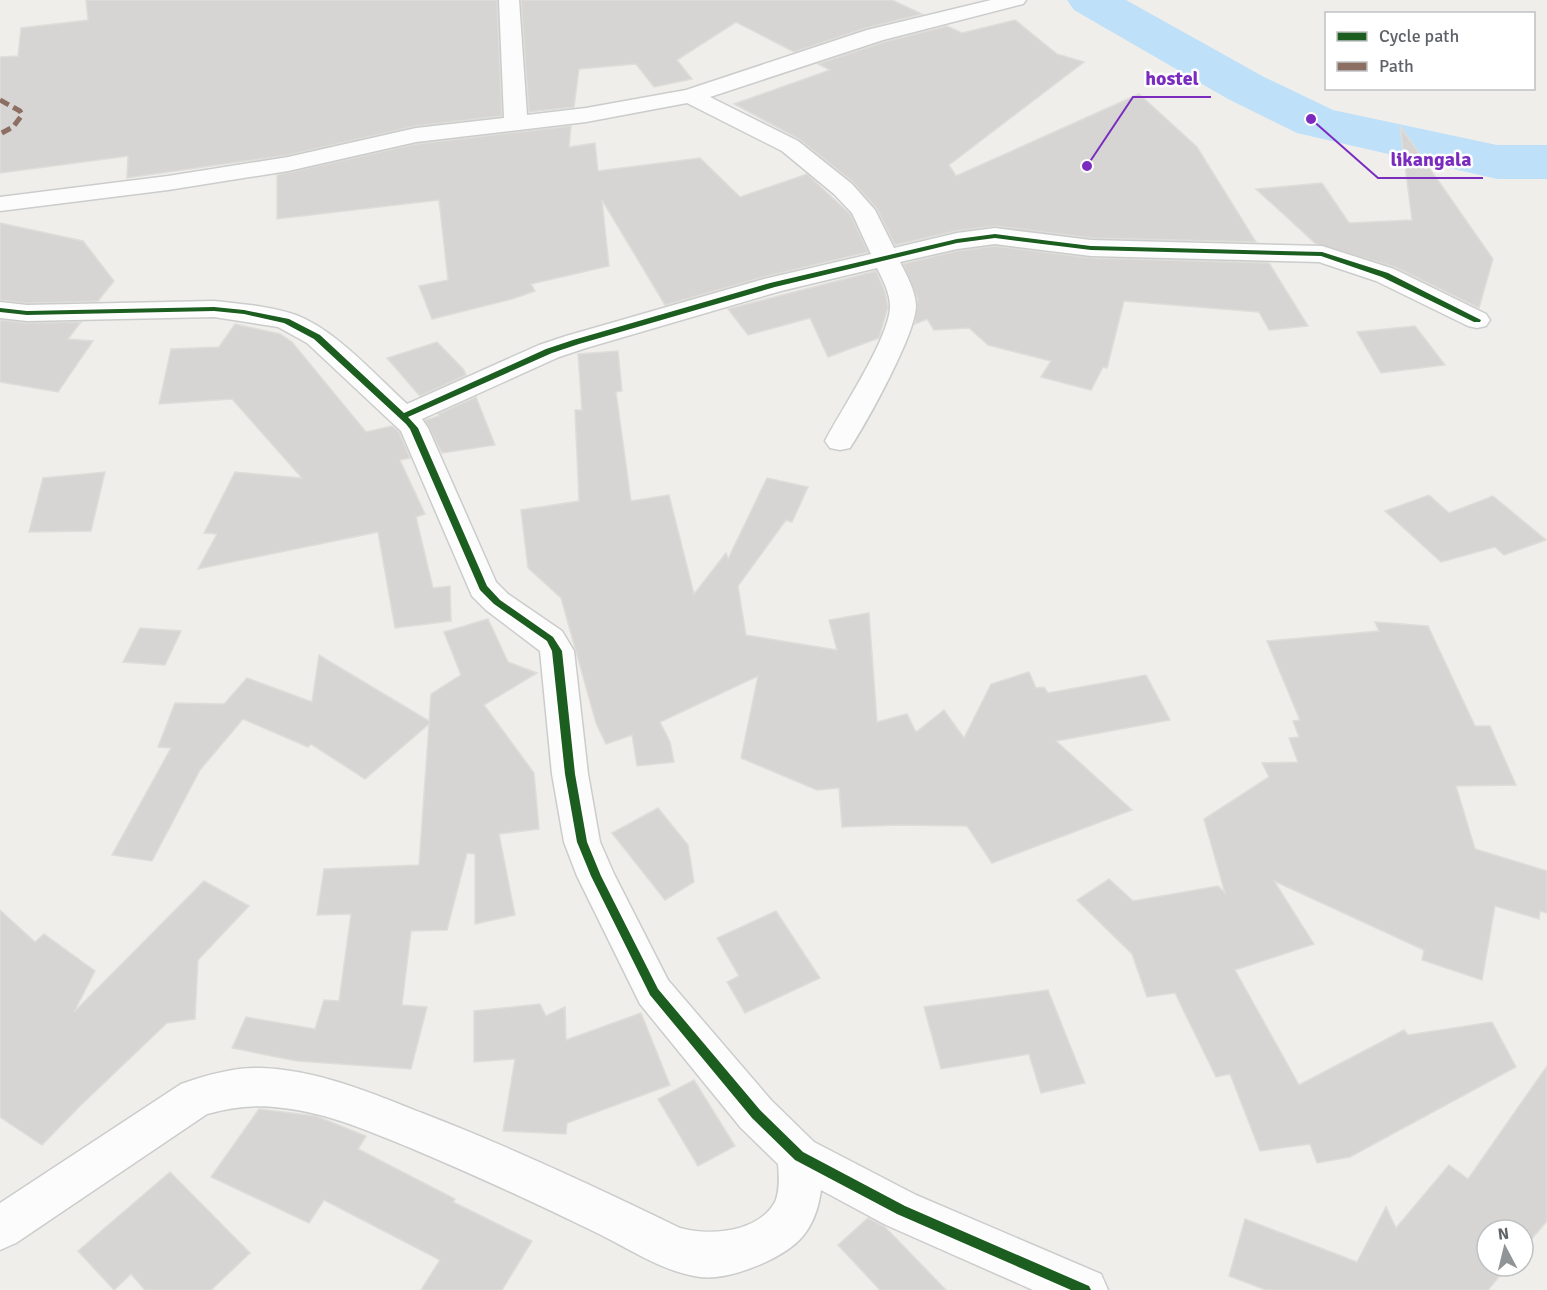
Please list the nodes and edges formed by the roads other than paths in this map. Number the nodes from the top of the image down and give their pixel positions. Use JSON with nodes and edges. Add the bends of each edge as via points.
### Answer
{"nodes":[{"id":1,"x":509,"y":0,"type":"edge"},
{"id":2,"x":1016,"y":0,"type":"edge"},
{"id":3,"x":690,"y":96,"type":"junction"},
{"id":4,"x":516,"y":122,"type":"junction"},
{"id":5,"x":0,"y":204,"type":"edge"},
{"id":6,"x":884,"y":257,"type":"junction"},
{"id":7,"x":0,"y":310,"type":"edge"},
{"id":8,"x":1477,"y":320,"type":"dead end"},
{"id":9,"x":402,"y":417,"type":"junction"},
{"id":10,"x":840,"y":441,"type":"dead end"},
{"id":11,"x":799,"y":1156,"type":"junction"},
{"id":12,"x":0,"y":1228,"type":"edge"},
{"id":13,"x":1085,"y":1290,"type":"edge"}],
"edges":[{"from":1,"to":4,"type":"street"},
{"from":2,"to":3,"type":"street","via":[[875,35]]},
{"from":3,"to":4,"type":"street","via":[[586,115]]},
{"from":3,"to":6,"type":"street","via":[[790,146],[843,189],[863,210]]},
{"from":4,"to":5,"type":"street","via":[[416,135],[277,166]]},
{"from":6,"to":8,"type":"street","via":[[995,236],[1091,248],[1322,254],[1385,275]]},
{"from":6,"to":9,"type":"street","via":[[576,342]]},
{"from":6,"to":10,"type":"street","via":[[899,287],[902,314]]},
{"from":7,"to":9,"type":"street","via":[[27,313],[214,309],[286,321],[317,337]]},
{"from":9,"to":11,"type":"street","via":[[414,428],[483,588],[550,639],[557,651],[570,774],[582,842],[654,992],[756,1114]]},
{"from":11,"to":12,"type":"street","via":[[800,1191],[794,1212],[782,1229],[734,1251],[702,1255],[675,1248],[511,1169],[339,1100],[262,1086],[196,1098]]},
{"from":11,"to":13,"type":"street","via":[[900,1210]]}]}
